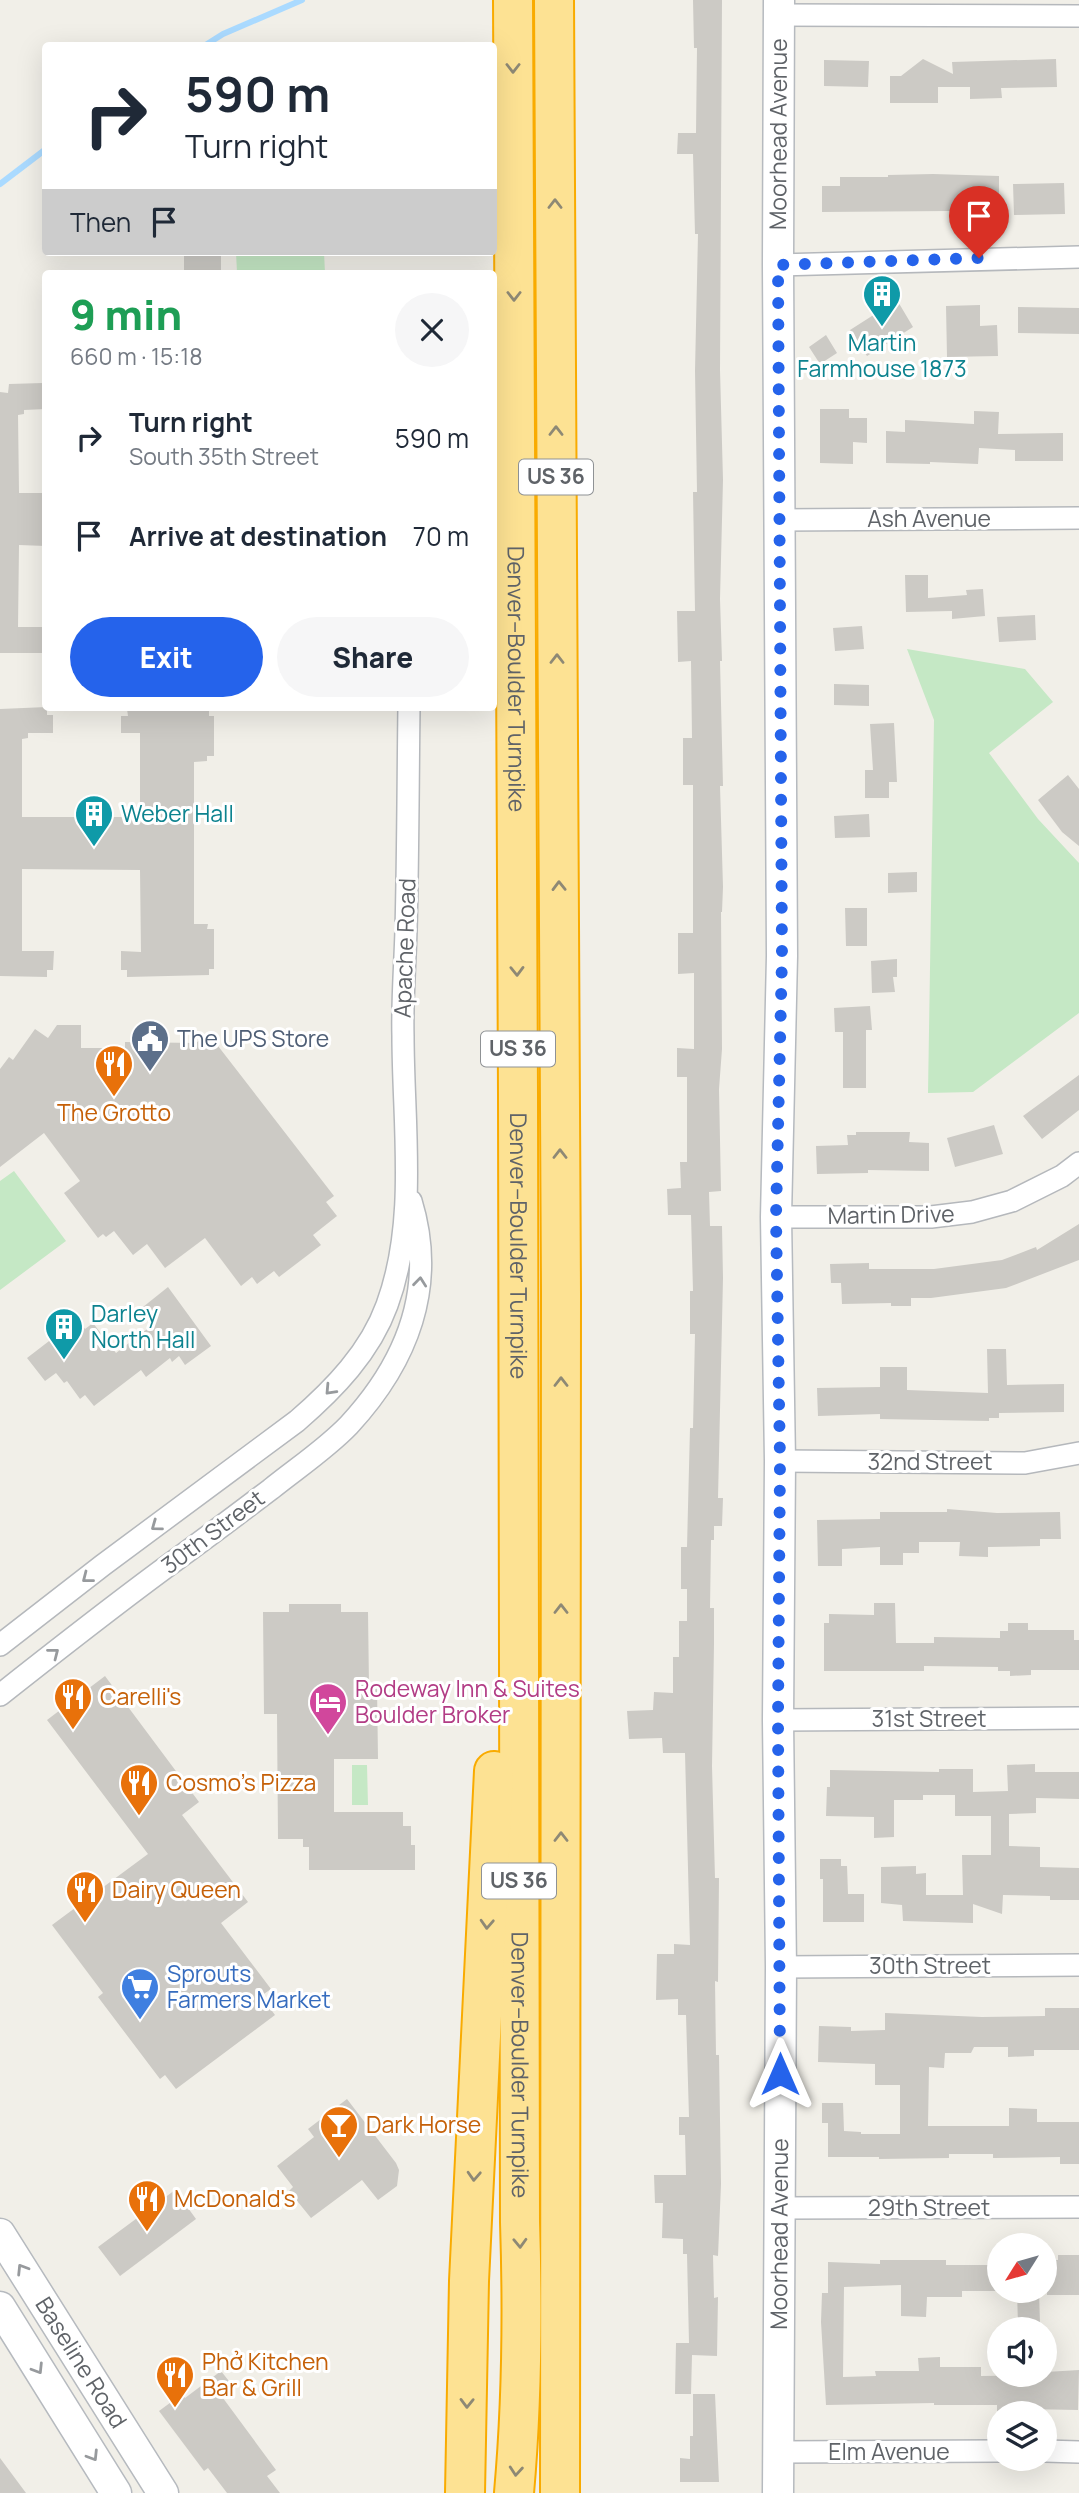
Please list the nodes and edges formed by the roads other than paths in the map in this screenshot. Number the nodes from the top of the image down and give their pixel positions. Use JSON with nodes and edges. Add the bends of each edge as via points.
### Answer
{"nodes":[{"id":1,"x":513,"y":0,"type":"edge"},
{"id":2,"x":554,"y":0,"type":"edge"},
{"id":3,"x":779,"y":7,"type":"edge"},
{"id":4,"x":1079,"y":16,"type":"edge"},
{"id":5,"x":1079,"y":257,"type":"edge"},
{"id":6,"x":778,"y":265,"type":"junction"},
{"id":7,"x":1079,"y":518,"type":"edge"},
{"id":8,"x":779,"y":520,"type":"junction"},
{"id":9,"x":409,"y":711,"type":"edge"},
{"id":10,"x":1079,"y":1163,"type":"edge"},
{"id":11,"x":407,"y":1189,"type":"junction"},
{"id":12,"x":776,"y":1217,"type":"junction"},
{"id":13,"x":519,"y":1269,"type":"junction"},
{"id":14,"x":372,"y":1336,"type":"joint"},
{"id":15,"x":402,"y":1348,"type":"joint"},
{"id":16,"x":1079,"y":1453,"type":"edge"},
{"id":17,"x":780,"y":1461,"type":"junction"},
{"id":18,"x":0,"y":1645,"type":"edge"},
{"id":19,"x":0,"y":1695,"type":"edge"},
{"id":20,"x":1079,"y":1718,"type":"edge"},
{"id":21,"x":778,"y":1720,"type":"junction"},
{"id":22,"x":561,"y":1929,"type":"junction"},
{"id":23,"x":1079,"y":1965,"type":"edge"},
{"id":24,"x":781,"y":1966,"type":"junction"},
{"id":25,"x":1079,"y":2207,"type":"edge"},
{"id":26,"x":780,"y":2208,"type":"junction"},
{"id":27,"x":0,"y":2234,"type":"edge"},
{"id":28,"x":0,"y":2307,"type":"edge"},
{"id":29,"x":987,"y":2451,"type":"edge"},
{"id":30,"x":1057,"y":2451,"type":"edge"},
{"id":31,"x":779,"y":2452,"type":"junction"},
{"id":32,"x":1079,"y":2452,"type":"edge"},
{"id":33,"x":116,"y":2493,"type":"edge"},
{"id":34,"x":163,"y":2493,"type":"edge"},
{"id":35,"x":465,"y":2493,"type":"edge"},
{"id":36,"x":514,"y":2493,"type":"edge"},
{"id":37,"x":560,"y":2493,"type":"edge"},
{"id":38,"x":583,"y":2493,"type":"edge"},
{"id":39,"x":778,"y":2493,"type":"edge"}],
"edges":[{"from":1,"to":13,"type":"highway","name":"Denver–Boulder Turnpike","number":"US 36","one_way":true},
{"from":22,"to":2,"type":"highway","name":"Denver–Boulder Turnpike","number":"US 36","one_way":true},
{"from":3,"to":4,"type":"street"},
{"from":3,"to":6,"type":"street","name":"Moorhead Avenue"},
{"from":5,"to":6,"type":"street"},
{"from":6,"to":8,"type":"street","name":"Moorhead Avenue"},
{"from":7,"to":8,"type":"street","name":"Ash Avenue"},
{"from":8,"to":12,"type":"street","name":"Moorhead Avenue","via":[[782,957]]},
{"from":9,"to":11,"type":"street","name":"Apache Road","via":[[403,996]]},
{"from":10,"to":12,"type":"street","name":"Martin Drive","via":[[1012,1201],[972,1212],[931,1217]]},
{"from":11,"to":14,"type":"street","name":"Apache Road","via":[[393,1286]]},
{"from":15,"to":11,"type":"street","name":"Apache Road","one_way":true,"via":[[415,1315],[422,1276],[419,1227]]},
{"from":12,"to":17,"type":"street","name":"Moorhead Avenue"},
{"from":13,"to":35,"type":"highway","one_way":true,"via":[[469,2281]]},
{"from":13,"to":36,"type":"highway","name":"Denver–Boulder Turnpike","number":"US 36","one_way":true,"via":[[523,2327]]},
{"from":14,"to":18,"type":"street","name":"30th Street","one_way":true,"via":[[355,1363],[297,1421]]},
{"from":19,"to":15,"type":"street","name":"30th Street","one_way":true,"via":[[337,1436],[373,1395]]},
{"from":16,"to":17,"type":"street","name":"32nd Street","via":[[1025,1463]]},
{"from":17,"to":21,"type":"street","name":"Moorhead Avenue"},
{"from":20,"to":21,"type":"street","name":"31st Street"},
{"from":21,"to":24,"type":"street","name":"Moorhead Avenue"},
{"from":22,"to":37,"type":"highway","name":"Denver–Boulder Turnpike","number":"US 36"},
{"from":22,"to":38,"type":"highway","via":[[579,2289]]},
{"from":23,"to":24,"type":"street","name":"30th Street"},
{"from":24,"to":26,"type":"street","name":"Moorhead Avenue"},
{"from":25,"to":26,"type":"street","name":"29th Street"},
{"from":26,"to":31,"type":"street","name":"Moorhead Avenue"},
{"from":34,"to":27,"type":"street","name":"Baseline Road","one_way":true},
{"from":28,"to":33,"type":"street","name":"Baseline Road","one_way":true},
{"from":29,"to":31,"type":"street","name":"Elm Avenue"},
{"from":30,"to":32,"type":"street"},
{"from":31,"to":39,"type":"street","name":"Moorhead Avenue"}]}
